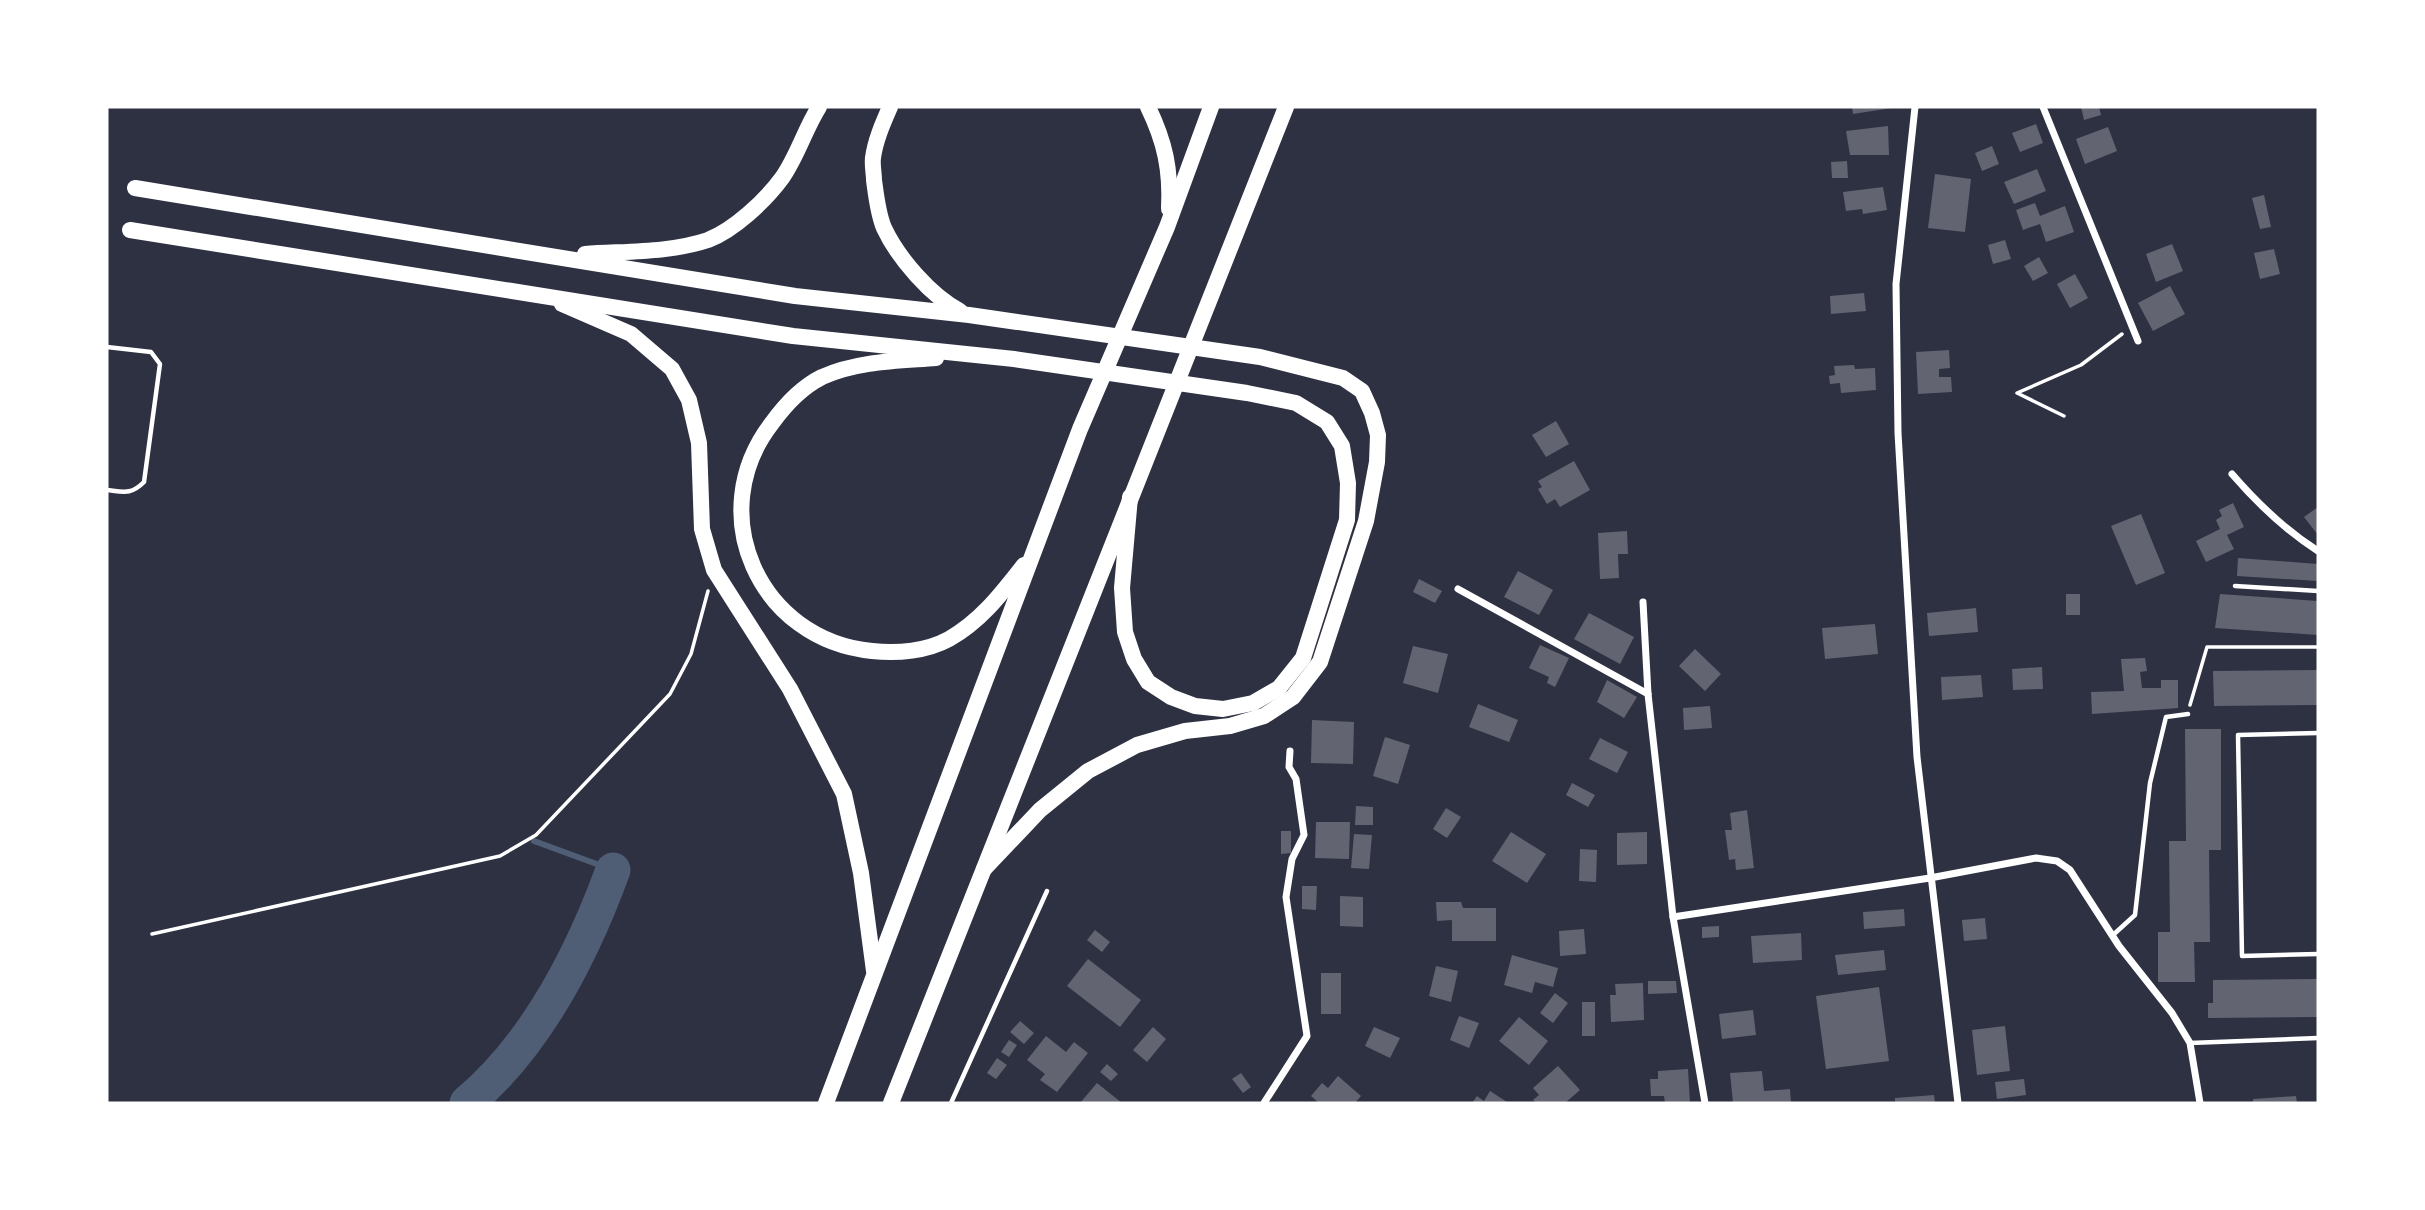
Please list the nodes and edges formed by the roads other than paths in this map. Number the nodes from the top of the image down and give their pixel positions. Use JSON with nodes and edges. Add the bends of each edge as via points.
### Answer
{"nodes":[{"id":1,"x":819,"y":107,"type":"edge"},
{"id":2,"x":890,"y":107,"type":"edge"},
{"id":3,"x":1148,"y":107,"type":"edge"},
{"id":4,"x":1211,"y":107,"type":"edge"},
{"id":5,"x":1286,"y":107,"type":"edge"},
{"id":6,"x":1915,"y":107,"type":"edge"},
{"id":7,"x":2043,"y":107,"type":"edge"},
{"id":8,"x":135,"y":188,"type":"dead end"},
{"id":9,"x":1167,"y":227,"type":"junction"},
{"id":10,"x":130,"y":230,"type":"dead end"},
{"id":11,"x":556,"y":255,"type":"junction"},
{"id":12,"x":548,"y":297,"type":"junction"},
{"id":13,"x":969,"y":315,"type":"junction"},
{"id":14,"x":2138,"y":341,"type":"dead end"},
{"id":15,"x":107,"y":347,"type":"edge"},
{"id":16,"x":972,"y":355,"type":"junction"},
{"id":17,"x":2232,"y":474,"type":"dead end"},
{"id":18,"x":107,"y":490,"type":"edge"},
{"id":19,"x":1130,"y":497,"type":"junction"},
{"id":20,"x":2318,"y":551,"type":"edge"},
{"id":21,"x":1035,"y":552,"type":"junction"},
{"id":22,"x":2235,"y":586,"type":"dead end"},
{"id":23,"x":1458,"y":589,"type":"dead end"},
{"id":24,"x":2318,"y":591,"type":"edge"},
{"id":25,"x":1643,"y":602,"type":"dead end"},
{"id":26,"x":1648,"y":694,"type":"junction"},
{"id":27,"x":2188,"y":714,"type":"road end"},
{"id":28,"x":2318,"y":733,"type":"edge"},
{"id":29,"x":1290,"y":751,"type":"dead end"},
{"id":30,"x":984,"y":869,"type":"junction"},
{"id":31,"x":1930,"y":878,"type":"junction"},
{"id":32,"x":1047,"y":891,"type":"dead end"},
{"id":33,"x":1673,"y":917,"type":"junction"},
{"id":34,"x":2112,"y":936,"type":"junction"},
{"id":35,"x":2318,"y":954,"type":"edge"},
{"id":36,"x":874,"y":974,"type":"junction"},
{"id":37,"x":2318,"y":1038,"type":"edge"},
{"id":38,"x":2190,"y":1043,"type":"junction"},
{"id":39,"x":826,"y":1103,"type":"edge"},
{"id":40,"x":891,"y":1103,"type":"edge"},
{"id":41,"x":950,"y":1103,"type":"edge"},
{"id":42,"x":1264,"y":1103,"type":"edge"},
{"id":43,"x":1705,"y":1103,"type":"edge"},
{"id":44,"x":1958,"y":1103,"type":"edge"},
{"id":45,"x":2200,"y":1103,"type":"edge"}],
"edges":[{"from":1,"to":11,"type":"main road","via":[[783,177],[762,202],[710,239],[676,248]]},
{"from":2,"to":13,"type":"main road","via":[[873,160],[883,226],[913,271],[948,304]]},
{"from":3,"to":9,"type":"main road","via":[[1161,133],[1170,179]]},
{"from":4,"to":9,"type":"main road"},
{"from":5,"to":19,"type":"main road"},
{"from":6,"to":31,"type":"street","via":[[1896,284],[1898,433],[1917,757]]},
{"from":7,"to":14,"type":"street"},
{"from":8,"to":11,"type":"main road"},
{"from":9,"to":21,"type":"main road","via":[[1080,429]]},
{"from":10,"to":12,"type":"main road"},
{"from":11,"to":13,"type":"main road","via":[[795,296]]},
{"from":12,"to":16,"type":"main road","via":[[793,336]]},
{"from":12,"to":36,"type":"main road","via":[[631,334],[672,369],[689,400],[699,443],[702,529],[714,570],[790,689],[844,794],[861,873]]},
{"from":13,"to":30,"type":"main road","via":[[1260,358],[1343,378],[1362,391],[1378,435],[1366,522],[1320,662],[1293,697],[1264,716],[1137,745],[1088,771],[1040,810]]},
{"from":15,"to":18,"type":"lane","via":[[150,352],[159,364],[144,482],[135,491]]},
{"from":16,"to":19,"type":"main road","via":[[1247,393],[1296,403],[1327,422],[1342,446],[1347,520],[1303,658],[1279,688],[1253,703],[1223,709],[1195,706],[1148,682],[1133,659],[1125,632],[1122,588]]},
{"from":16,"to":21,"type":"main road","via":[[860,365],[821,378],[788,402],[758,441],[742,481],[740,523],[748,550],[759,577],[787,616],[832,642],[889,653],[918,650],[971,625],[995,603]]},
{"from":17,"to":20,"type":"street","via":[[2292,535]]},
{"from":19,"to":30,"type":"main road"},
{"from":21,"to":36,"type":"main road"},
{"from":22,"to":24,"type":"lane"},
{"from":23,"to":26,"type":"street"},
{"from":25,"to":26,"type":"street"},
{"from":26,"to":33,"type":"street"},
{"from":27,"to":34,"type":"lane","via":[[2166,717],[2150,783],[2134,915]]},
{"from":28,"to":35,"type":"lane","via":[[2238,735],[2242,956]]},
{"from":29,"to":42,"type":"street","via":[[1289,767],[1296,779],[1304,835],[1292,859],[1286,897],[1307,1036]]},
{"from":30,"to":40,"type":"main road"},
{"from":31,"to":33,"type":"street"},
{"from":31,"to":34,"type":"street","via":[[2036,858],[2057,861],[2070,870]]},
{"from":31,"to":44,"type":"street"},
{"from":32,"to":41,"type":"lane"},
{"from":33,"to":43,"type":"street"},
{"from":34,"to":38,"type":"street"},
{"from":36,"to":39,"type":"main road"},
{"from":37,"to":38,"type":"lane"},
{"from":38,"to":45,"type":"street"}]}
